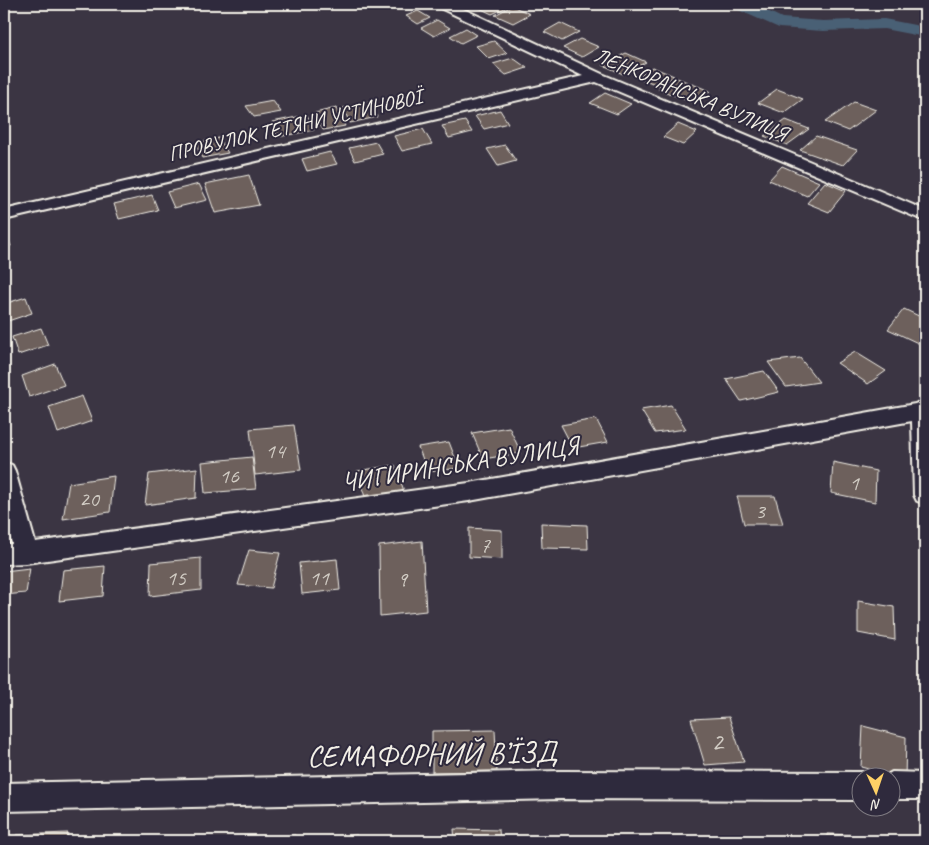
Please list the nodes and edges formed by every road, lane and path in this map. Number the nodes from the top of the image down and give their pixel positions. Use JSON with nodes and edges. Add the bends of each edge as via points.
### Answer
{"nodes":[{"id":1,"x":443,"y":4,"type":"edge"},
{"id":2,"x":597,"y":77,"type":"junction"},
{"id":3,"x":4,"y":214,"type":"edge"},
{"id":4,"x":925,"y":216,"type":"edge"},
{"id":5,"x":924,"y":409,"type":"edge"},
{"id":6,"x":4,"y":471,"type":"edge"},
{"id":7,"x":925,"y":495,"type":"edge"},
{"id":8,"x":26,"y":552,"type":"junction"},
{"id":9,"x":4,"y":554,"type":"edge"},
{"id":10,"x":852,"y":786,"type":"edge"},
{"id":11,"x":902,"y":786,"type":"edge"},
{"id":12,"x":925,"y":786,"type":"edge"},
{"id":13,"x":4,"y":797,"type":"edge"}],
"edges":[{"from":1,"to":2,"type":"street","name":"ЛЕНКОРАНСЬКА ВУЛИЦЯ"},
{"from":2,"to":3,"type":"street","name":"ПРОВУЛОК ТЕТЯНИ УСТИНОВОЇ"},
{"from":2,"to":4,"type":"street","name":"ЛЕНКОРАНСЬКА ВУЛИЦЯ"},
{"from":5,"to":7,"type":"street"},
{"from":5,"to":8,"type":"street","name":"ЧИГИРИНСЬКА ВУЛИЦЯ","via":[[469,492]]},
{"from":6,"to":8,"type":"street"},
{"from":8,"to":9,"type":"street","name":"ЧИГИРИНСЬКА ВУЛИЦЯ"},
{"from":10,"to":13,"type":"street","name":"СЕМАФОРНИЙ В’ЇЗД","via":[[560,785]]},
{"from":11,"to":12,"type":"street"}]}
